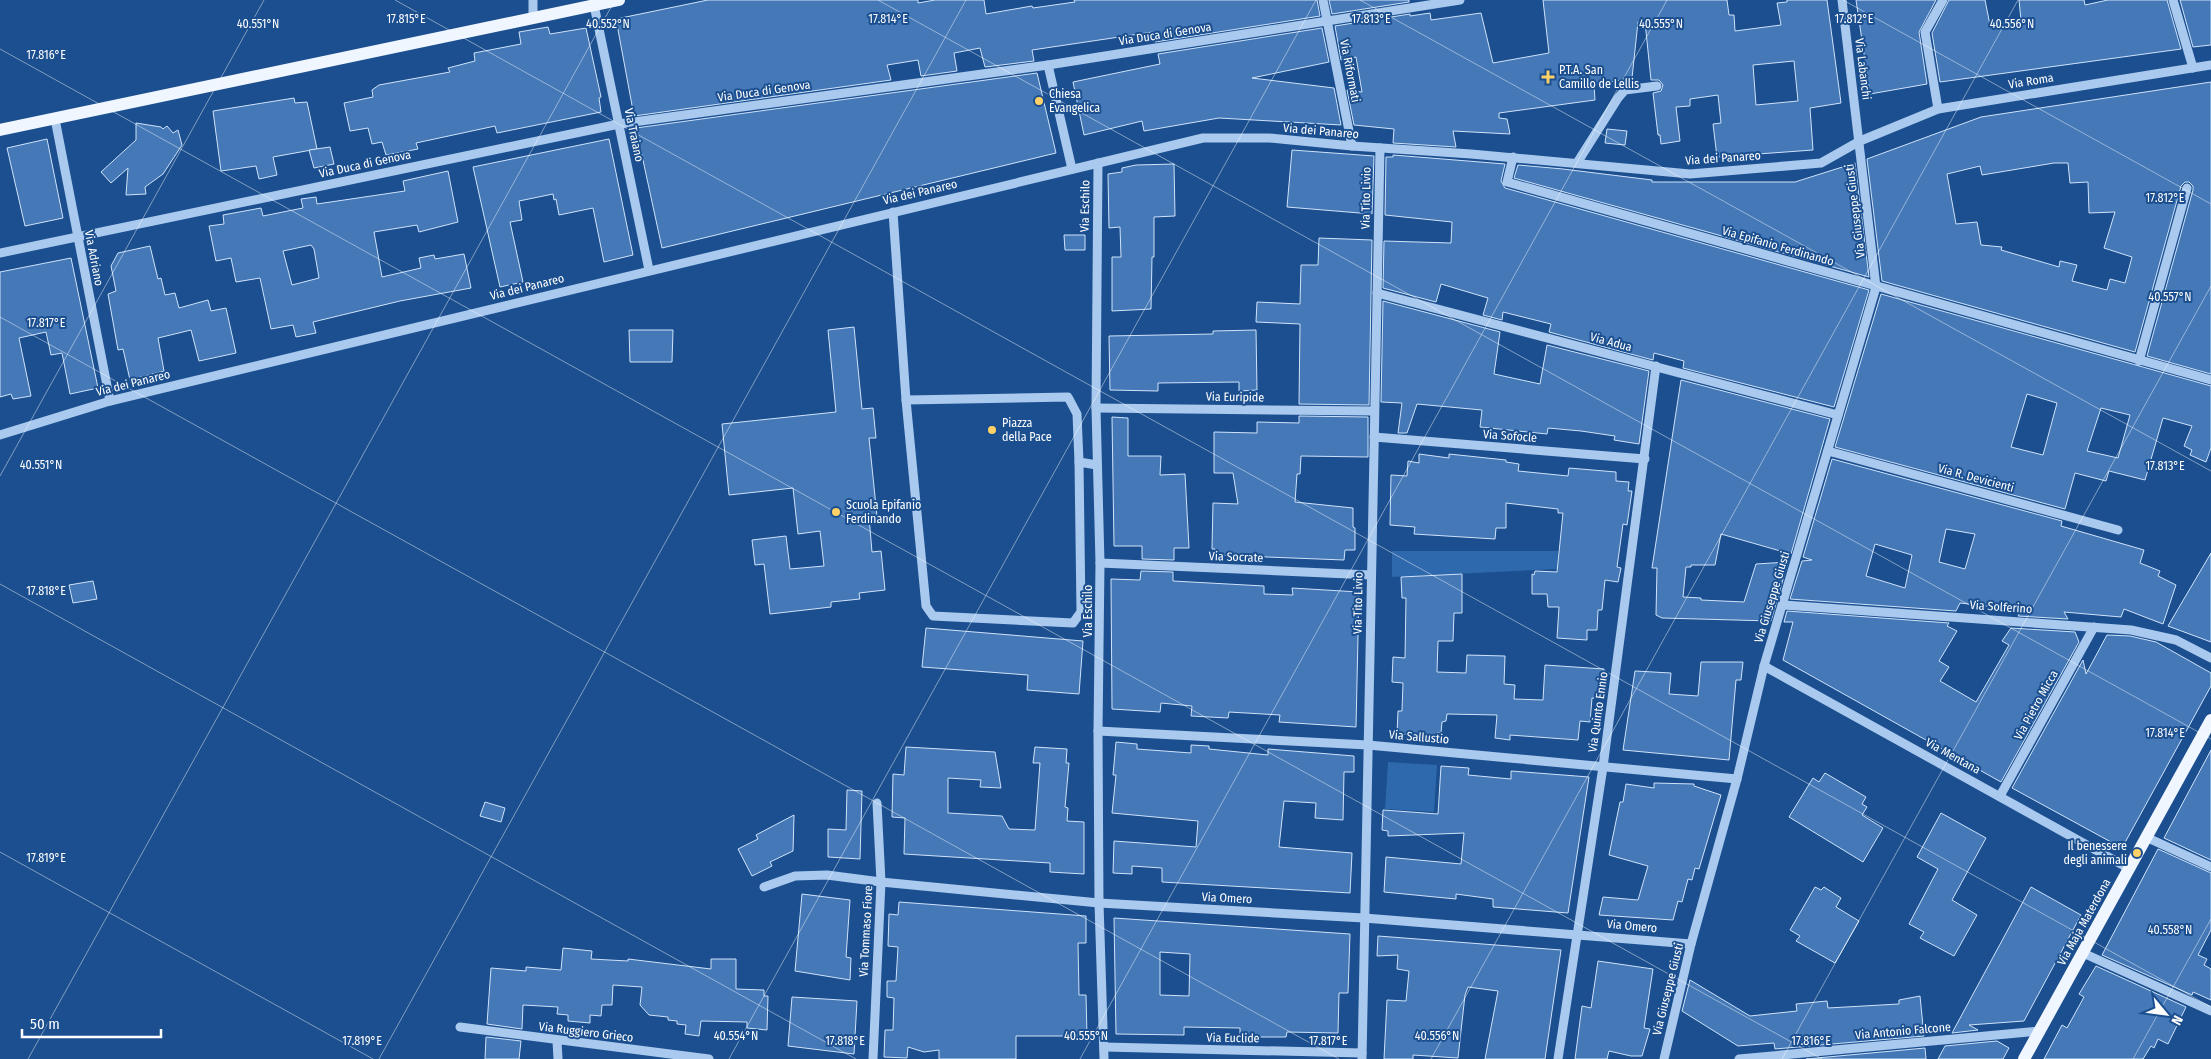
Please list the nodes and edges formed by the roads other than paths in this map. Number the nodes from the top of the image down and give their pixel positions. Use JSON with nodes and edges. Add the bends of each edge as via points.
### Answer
{"nodes":[{"id":1,"x":533,"y":0,"type":"edge"},
{"id":2,"x":619,"y":0,"type":"edge"},
{"id":3,"x":1323,"y":0,"type":"edge"},
{"id":4,"x":1460,"y":0,"type":"edge"},
{"id":5,"x":1842,"y":0,"type":"edge"},
{"id":6,"x":1943,"y":0,"type":"edge"},
{"id":7,"x":2173,"y":0,"type":"edge"},
{"id":8,"x":594,"y":5,"type":"junction"},
{"id":9,"x":533,"y":17,"type":"junction"},
{"id":10,"x":1327,"y":21,"type":"junction"},
{"id":11,"x":1048,"y":64,"type":"junction"},
{"id":12,"x":2211,"y":66,"type":"edge"},
{"id":13,"x":2193,"y":68,"type":"junction"},
{"id":14,"x":1656,"y":86,"type":"dead end"},
{"id":15,"x":1938,"y":109,"type":"junction"},
{"id":16,"x":55,"y":119,"type":"junction"},
{"id":17,"x":619,"y":124,"type":"junction"},
{"id":18,"x":0,"y":130,"type":"edge"},
{"id":19,"x":1860,"y":141,"type":"junction"},
{"id":20,"x":1352,"y":146,"type":"junction"},
{"id":21,"x":1380,"y":148,"type":"junction"},
{"id":22,"x":1513,"y":158,"type":"junction"},
{"id":23,"x":1098,"y":163,"type":"junction"},
{"id":24,"x":1577,"y":163,"type":"junction"},
{"id":25,"x":1072,"y":169,"type":"junction"},
{"id":26,"x":2187,"y":188,"type":"dead end"},
{"id":27,"x":893,"y":212,"type":"junction"},
{"id":28,"x":77,"y":237,"type":"junction"},
{"id":29,"x":0,"y":253,"type":"edge"},
{"id":30,"x":649,"y":270,"type":"junction"},
{"id":31,"x":1876,"y":287,"type":"junction"},
{"id":32,"x":1377,"y":293,"type":"junction"},
{"id":33,"x":2139,"y":361,"type":"junction"},
{"id":34,"x":1656,"y":366,"type":"junction"},
{"id":35,"x":2211,"y":380,"type":"edge"},
{"id":36,"x":906,"y":400,"type":"junction"},
{"id":37,"x":110,"y":401,"type":"junction"},
{"id":38,"x":1096,"y":408,"type":"junction"},
{"id":39,"x":1374,"y":411,"type":"junction"},
{"id":40,"x":1838,"y":415,"type":"junction"},
{"id":41,"x":0,"y":435,"type":"edge"},
{"id":42,"x":1374,"y":438,"type":"junction"},
{"id":43,"x":1828,"y":451,"type":"junction"},
{"id":44,"x":1644,"y":459,"type":"junction"},
{"id":45,"x":1079,"y":462,"type":"junction"},
{"id":46,"x":1097,"y":465,"type":"junction"},
{"id":47,"x":2118,"y":530,"type":"dead end"},
{"id":48,"x":1100,"y":563,"type":"junction"},
{"id":49,"x":1371,"y":575,"type":"junction"},
{"id":50,"x":1784,"y":605,"type":"junction"},
{"id":51,"x":2094,"y":627,"type":"junction"},
{"id":52,"x":2211,"y":658,"type":"edge"},
{"id":53,"x":1764,"y":666,"type":"junction"},
{"id":54,"x":2211,"y":720,"type":"edge"},
{"id":55,"x":1098,"y":731,"type":"junction"},
{"id":56,"x":1368,"y":745,"type":"junction"},
{"id":57,"x":1603,"y":767,"type":"junction"},
{"id":58,"x":1736,"y":779,"type":"junction"},
{"id":59,"x":2000,"y":796,"type":"junction"},
{"id":60,"x":877,"y":804,"type":"dead end"},
{"id":61,"x":2148,"y":838,"type":"junction"},
{"id":62,"x":2130,"y":868,"type":"junction"},
{"id":63,"x":2211,"y":868,"type":"edge"},
{"id":64,"x":881,"y":882,"type":"junction"},
{"id":65,"x":764,"y":887,"type":"dead end"},
{"id":66,"x":1099,"y":903,"type":"junction"},
{"id":67,"x":1364,"y":918,"type":"junction"},
{"id":68,"x":1579,"y":934,"type":"junction"},
{"id":69,"x":1691,"y":944,"type":"junction"},
{"id":70,"x":2083,"y":953,"type":"junction"},
{"id":71,"x":2211,"y":1010,"type":"edge"},
{"id":72,"x":460,"y":1028,"type":"dead end"},
{"id":73,"x":2040,"y":1031,"type":"junction"},
{"id":74,"x":557,"y":1041,"type":"junction"},
{"id":75,"x":1104,"y":1047,"type":"junction"},
{"id":76,"x":1362,"y":1056,"type":"edge"},
{"id":77,"x":558,"y":1059,"type":"edge"},
{"id":78,"x":707,"y":1059,"type":"edge"},
{"id":79,"x":873,"y":1059,"type":"edge"},
{"id":80,"x":1104,"y":1059,"type":"edge"},
{"id":81,"x":1558,"y":1059,"type":"edge"},
{"id":82,"x":1664,"y":1059,"type":"edge"},
{"id":83,"x":1739,"y":1059,"type":"edge"},
{"id":84,"x":2024,"y":1059,"type":"edge"}],
"edges":[{"from":1,"to":9,"type":"street"},
{"from":2,"to":8,"type":"main road"},
{"from":3,"to":10,"type":"street","name":"Via Riformati"},
{"from":4,"to":10,"type":"street","name":"Via Duca di Genova"},
{"from":5,"to":19,"type":"street","name":"Via Labanchi"},
{"from":6,"to":15,"type":"street","via":[[1925,32]]},
{"from":7,"to":13,"type":"street"},
{"from":8,"to":9,"type":"main road"},
{"from":8,"to":17,"type":"street","name":"Via Traiano"},
{"from":9,"to":16,"type":"main road"},
{"from":10,"to":11,"type":"street","name":"Via Duca di Genova"},
{"from":10,"to":20,"type":"street","name":"Via Riformati"},
{"from":11,"to":17,"type":"street","name":"Via Duca di Genova"},
{"from":11,"to":25,"type":"street"},
{"from":12,"to":13,"type":"street","name":"Via Roma"},
{"from":13,"to":15,"type":"street","name":"Via Roma"},
{"from":14,"to":24,"type":"street","via":[[1625,90]]},
{"from":15,"to":19,"type":"street","name":"Via Roma"},
{"from":16,"to":18,"type":"main road"},
{"from":16,"to":28,"type":"street","name":"Via Adriano"},
{"from":17,"to":28,"type":"street","name":"Via Duca di Genova"},
{"from":17,"to":30,"type":"street","name":"Via Traiano"},
{"from":19,"to":24,"type":"street","name":"Via dei Panareo","via":[[1821,163],[1690,174]]},
{"from":19,"to":31,"type":"street","name":"Via Giuseppe Giusti"},
{"from":20,"to":21,"type":"street","name":"Via dei Panareo"},
{"from":20,"to":23,"type":"street","name":"Via dei Panareo","via":[[1269,138],[1203,138]]},
{"from":21,"to":22,"type":"street","name":"Via dei Panareo"},
{"from":21,"to":32,"type":"street","name":"Via Tito Livio"},
{"from":22,"to":24,"type":"street","name":"Via dei Panareo"},
{"from":22,"to":31,"type":"street","name":"Via Epifanio Ferdinando","via":[[1507,182]]},
{"from":23,"to":25,"type":"street","name":"Via dei Panareo"},
{"from":23,"to":38,"type":"street","name":"Via Eschilo"},
{"from":25,"to":27,"type":"street","name":"Via dei Panareo"},
{"from":26,"to":33,"type":"street"},
{"from":27,"to":30,"type":"street","name":"Via dei Panareo"},
{"from":27,"to":36,"type":"street"},
{"from":28,"to":29,"type":"street"},
{"from":28,"to":37,"type":"street","name":"Via Adriano"},
{"from":30,"to":37,"type":"street","name":"Via dei Panareo"},
{"from":31,"to":33,"type":"street","name":"Via Epifanio Ferdinando"},
{"from":31,"to":40,"type":"street","name":"Via Giuseppe Giusti"},
{"from":32,"to":34,"type":"street","name":"Via Adua"},
{"from":32,"to":39,"type":"street","name":"Via Tito Livio"},
{"from":33,"to":35,"type":"street","name":"Via Epifanio Ferdinando"},
{"from":34,"to":40,"type":"street","name":"Via Adua"},
{"from":34,"to":44,"type":"street","name":"Via Quinto Ennio"},
{"from":36,"to":45,"type":"street","via":[[1068,397],[1078,414]]},
{"from":36,"to":45,"type":"street","via":[[926,606],[933,616],[1073,623],[1082,612]]},
{"from":37,"to":41,"type":"street","name":"Via dei Panareo"},
{"from":38,"to":39,"type":"street","name":"Via Euripide"},
{"from":38,"to":46,"type":"street","name":"Via Eschilo"},
{"from":39,"to":42,"type":"street","name":"Via Tito Livio"},
{"from":40,"to":43,"type":"street","name":"Via Giuseppe Giusti"},
{"from":42,"to":44,"type":"street","name":"Via Sofocle"},
{"from":42,"to":49,"type":"street","name":"Via Tito Livio"},
{"from":43,"to":47,"type":"street","name":"Via R. Devicienti"},
{"from":43,"to":50,"type":"street","name":"Via Giuseppe Giusti"},
{"from":44,"to":57,"type":"street","name":"Via Quinto Ennio"},
{"from":45,"to":46,"type":"street"},
{"from":46,"to":48,"type":"street","name":"Via Eschilo"},
{"from":48,"to":49,"type":"street","name":"Via Socrate"},
{"from":48,"to":55,"type":"street","name":"Via Eschilo"},
{"from":49,"to":56,"type":"street","name":"Via Tito Livio"},
{"from":50,"to":51,"type":"street","name":"Via Solferino"},
{"from":50,"to":53,"type":"street","name":"Via Giuseppe Giusti"},
{"from":51,"to":52,"type":"street","name":"Via Solferino","via":[[2131,630],[2176,640]]},
{"from":51,"to":59,"type":"street","name":"Via Pietro Micca"},
{"from":53,"to":58,"type":"street","name":"Via Giuseppe Giusti"},
{"from":53,"to":59,"type":"street","name":"Via Mentana"},
{"from":54,"to":61,"type":"main road","name":"Via Maja Materdona"},
{"from":55,"to":56,"type":"street","name":"Via Sallustio"},
{"from":55,"to":66,"type":"street","name":"Via Eschilo"},
{"from":56,"to":57,"type":"street","name":"Via Sallustio"},
{"from":56,"to":67,"type":"street","name":"Via Tito Livio"},
{"from":57,"to":58,"type":"street","name":"Via Sallustio"},
{"from":57,"to":68,"type":"street","name":"Via Quinto Ennio"},
{"from":58,"to":69,"type":"street","name":"Via Giuseppe Giusti"},
{"from":59,"to":62,"type":"street","name":"Via Mentana"},
{"from":60,"to":64,"type":"street","name":"Via Tommaso Fiore"},
{"from":61,"to":62,"type":"main road","name":"Via Maja Materdona"},
{"from":61,"to":63,"type":"street"},
{"from":62,"to":70,"type":"main road","name":"Via Maja Materdona"},
{"from":64,"to":65,"type":"street","name":"Via Omero","via":[[827,874],[794,876]]},
{"from":64,"to":66,"type":"street","name":"Via Omero"},
{"from":64,"to":79,"type":"street","name":"Via Tommaso Fiore"},
{"from":66,"to":67,"type":"street","name":"Via Omero"},
{"from":66,"to":75,"type":"street","name":"Via Eschilo"},
{"from":67,"to":68,"type":"street","name":"Via Omero"},
{"from":67,"to":76,"type":"street","name":"Via Tito Livio"},
{"from":68,"to":69,"type":"street","name":"Via Omero"},
{"from":68,"to":81,"type":"street","name":"Via Quinto Ennio"},
{"from":69,"to":82,"type":"street","name":"Via Giuseppe Giusti"},
{"from":70,"to":71,"type":"street"},
{"from":70,"to":73,"type":"main road","name":"Via Maja Materdona"},
{"from":72,"to":74,"type":"street","name":"Via Ruggiero Grieco"},
{"from":73,"to":83,"type":"street","name":"Via Antonio Falcone"},
{"from":73,"to":84,"type":"main road","name":"Via Maja Materdona"},
{"from":74,"to":77,"type":"street"},
{"from":74,"to":78,"type":"street","name":"Via Ruggiero Grieco"},
{"from":75,"to":76,"type":"street","name":"Via Euclide"},
{"from":75,"to":80,"type":"street","name":"Via Eschilo"}]}
